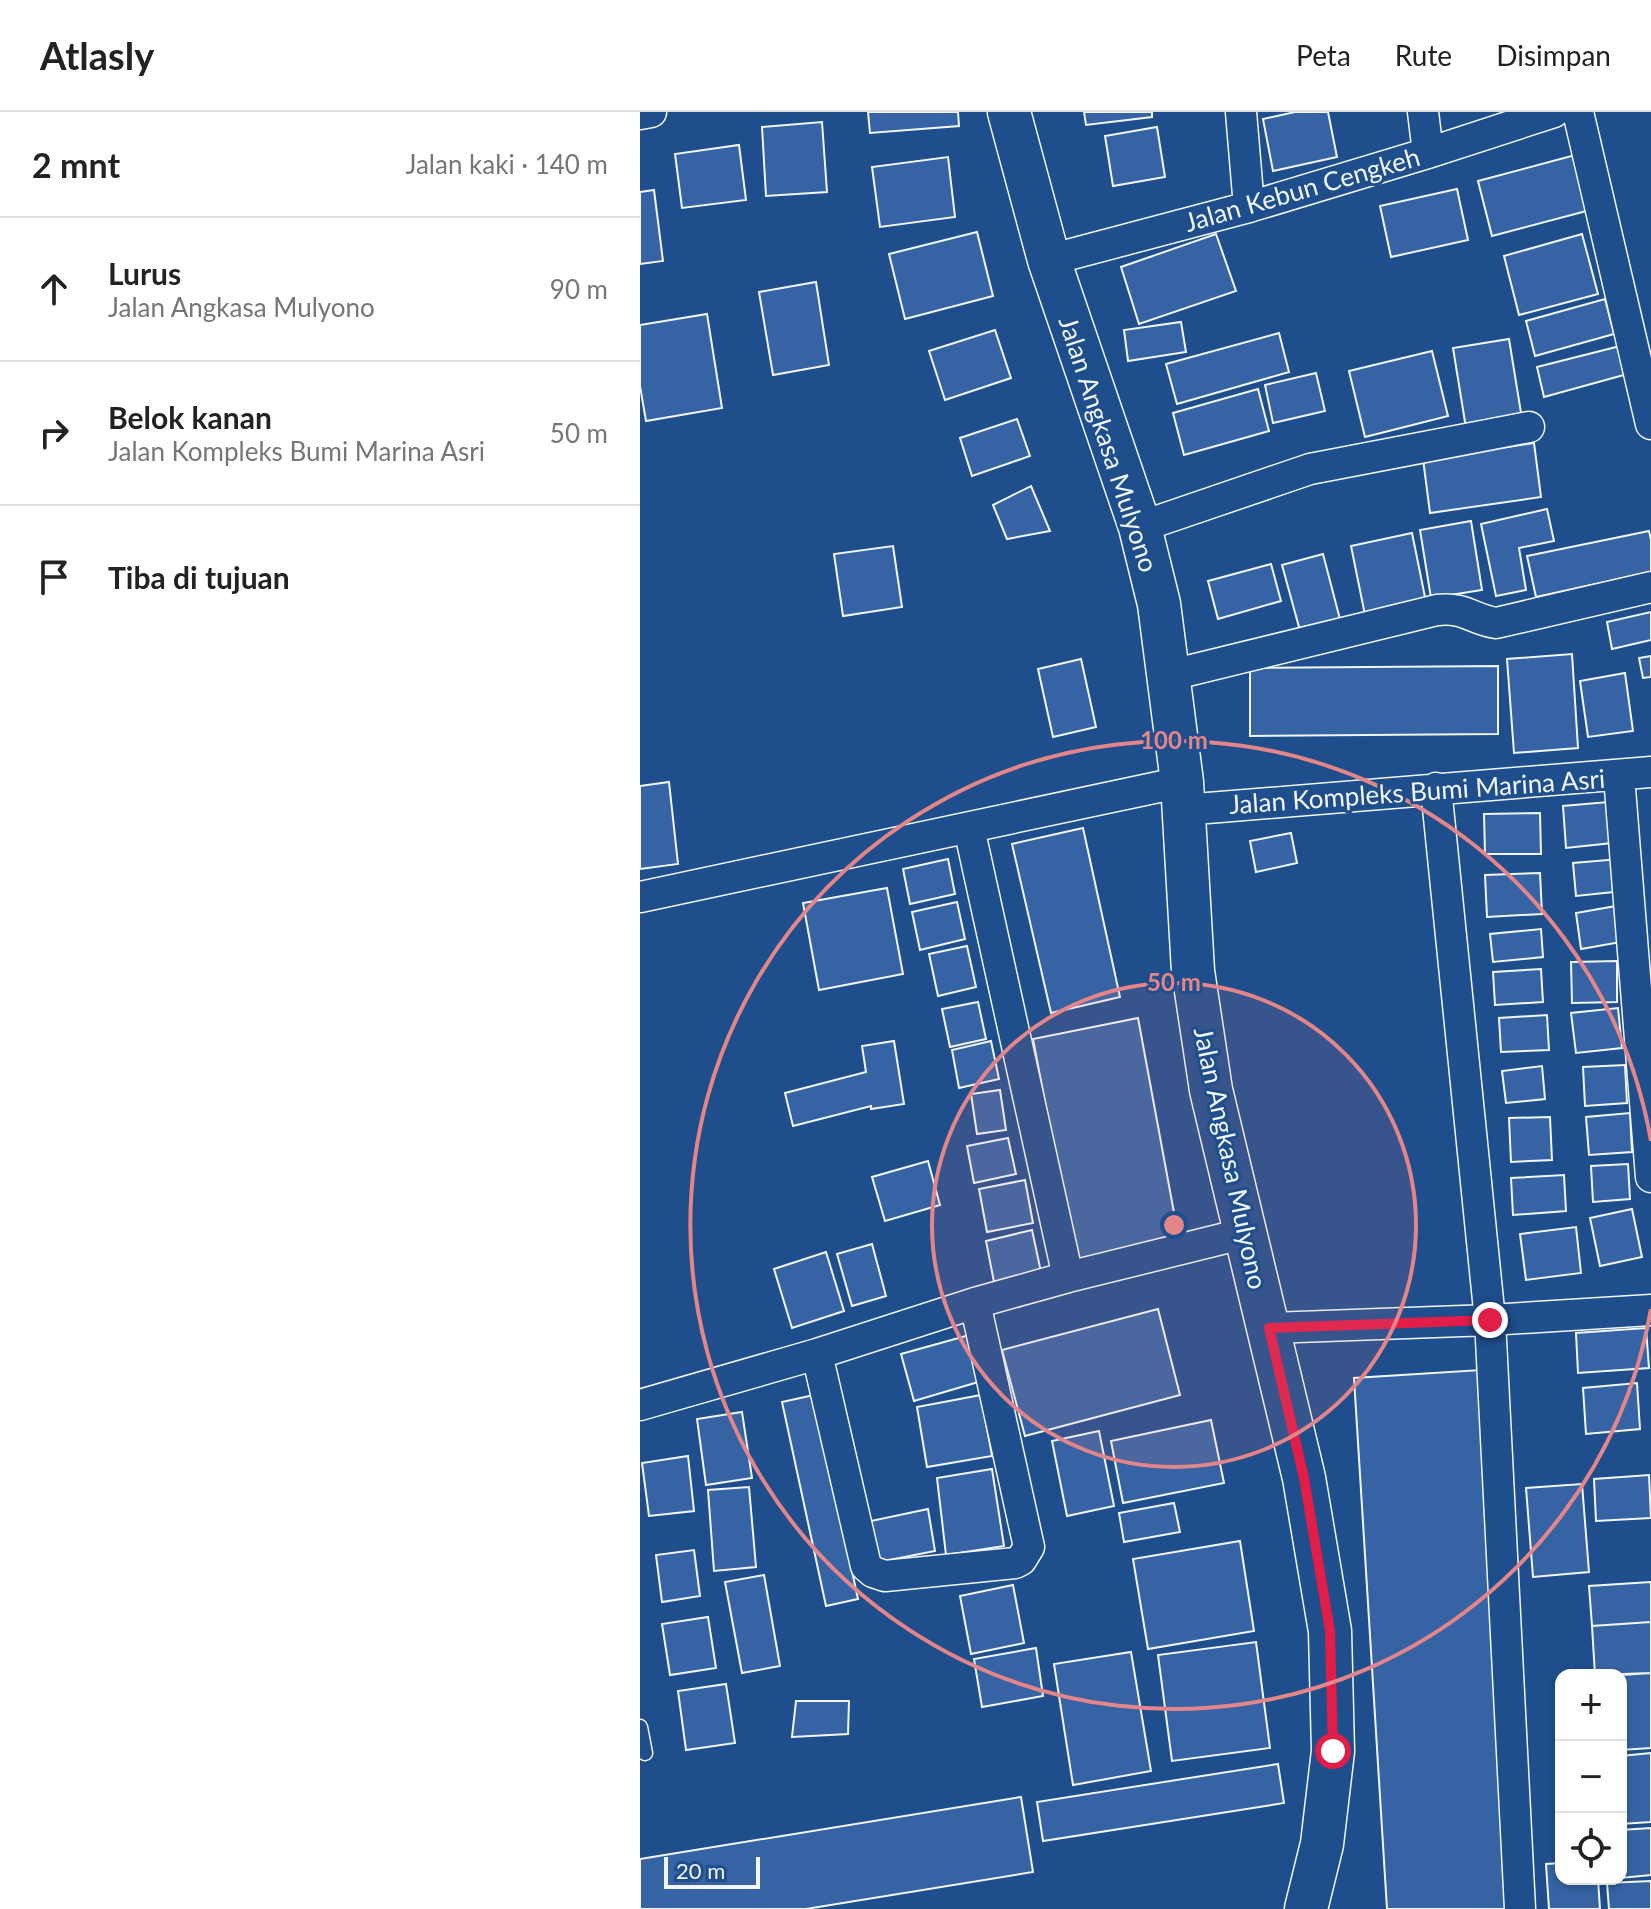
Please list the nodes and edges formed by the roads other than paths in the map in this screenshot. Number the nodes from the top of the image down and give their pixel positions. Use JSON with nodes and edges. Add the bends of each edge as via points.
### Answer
{"nodes":[{"id":1,"x":651,"y":112,"type":"edge"},
{"id":2,"x":1009,"y":112,"type":"edge"},
{"id":3,"x":1241,"y":112,"type":"edge"},
{"id":4,"x":1423,"y":112,"type":"edge"},
{"id":5,"x":1554,"y":112,"type":"edge"},
{"id":6,"x":1578,"y":112,"type":"edge"},
{"id":7,"x":640,"y":114,"type":"edge"},
{"id":8,"x":1428,"y":153,"type":"junction"},
{"id":9,"x":1249,"y":207,"type":"junction"},
{"id":10,"x":1049,"y":260,"type":"junction"},
{"id":11,"x":1651,"y":424,"type":"edge"},
{"id":12,"x":1529,"y":427,"type":"dead end"},
{"id":13,"x":1140,"y":527,"type":"junction"},
{"id":14,"x":1651,"y":587,"type":"edge"},
{"id":15,"x":1167,"y":676,"type":"junction"},
{"id":16,"x":1651,"y":772,"type":"edge"},
{"id":17,"x":1619,"y":776,"type":"junction"},
{"id":18,"x":1436,"y":788,"type":"junction"},
{"id":19,"x":1182,"y":796,"type":"junction"},
{"id":20,"x":969,"y":828,"type":"junction"},
{"id":21,"x":640,"y":897,"type":"edge"},
{"id":22,"x":1651,"y":1177,"type":"edge"},
{"id":23,"x":1246,"y":1233,"type":"junction"},
{"id":24,"x":1068,"y":1277,"type":"junction"},
{"id":25,"x":975,"y":1303,"type":"junction"},
{"id":26,"x":1651,"y":1310,"type":"edge"},
{"id":27,"x":1490,"y":1320,"type":"junction"},
{"id":28,"x":1269,"y":1328,"type":"junction"},
{"id":29,"x":817,"y":1354,"type":"junction"},
{"id":30,"x":640,"y":1405,"type":"edge"},
{"id":31,"x":640,"y":1727,"type":"edge"},
{"id":32,"x":645,"y":1753,"type":"dead end"},
{"id":33,"x":1306,"y":1909,"type":"edge"},
{"id":34,"x":1520,"y":1909,"type":"edge"}],
"edges":[{"from":1,"to":7,"type":"street"},
{"from":2,"to":10,"type":"main road","name":"Jalan Angkasa Mulyono"},
{"from":3,"to":9,"type":"street"},
{"from":4,"to":8,"type":"street"},
{"from":5,"to":8,"type":"street","name":"Jalan Kebun Cengkeh"},
{"from":6,"to":11,"type":"street"},
{"from":8,"to":9,"type":"street","name":"Jalan Kebun Cengkeh"},
{"from":9,"to":10,"type":"street","name":"Jalan Kebun Cengkeh"},
{"from":10,"to":13,"type":"main road","name":"Jalan Angkasa Mulyono"},
{"from":12,"to":13,"type":"street","via":[[1310,469]]},
{"from":13,"to":15,"type":"main road","name":"Jalan Angkasa Mulyono","via":[[1159,604]]},
{"from":14,"to":15,"type":"street","via":[[1496,623],[1452,608],[1437,610]]},
{"from":15,"to":19,"type":"main road","name":"Jalan Angkasa Mulyono"},
{"from":16,"to":17,"type":"street","name":"Jalan Kompleks Bumi Marina Asri"},
{"from":17,"to":18,"type":"street","name":"Jalan Kompleks Bumi Marina Asri"},
{"from":17,"to":22,"type":"street"},
{"from":18,"to":19,"type":"street","name":"Jalan Kompleks Bumi Marina Asri"},
{"from":18,"to":27,"type":"street"},
{"from":19,"to":20,"type":"street"},
{"from":19,"to":23,"type":"main road","name":"Jalan Angkasa Mulyono","via":[[1193,971],[1211,1090]]},
{"from":20,"to":21,"type":"street"},
{"from":20,"to":24,"type":"street"},
{"from":23,"to":24,"type":"street"},
{"from":23,"to":28,"type":"main road","name":"Jalan Angkasa Mulyono"},
{"from":24,"to":25,"type":"street"},
{"from":25,"to":29,"type":"street"},
{"from":25,"to":29,"type":"street","via":[[1029,1547],[1015,1563],[885,1576],[866,1566]]},
{"from":26,"to":27,"type":"street"},
{"from":27,"to":28,"type":"street"},
{"from":27,"to":34,"type":"street"},
{"from":28,"to":33,"type":"main road","name":"Jalan Angkasa Mulyono","via":[[1304,1478],[1330,1631],[1333,1751],[1322,1844]]},
{"from":29,"to":30,"type":"street"},
{"from":31,"to":32,"type":"lane"}]}
